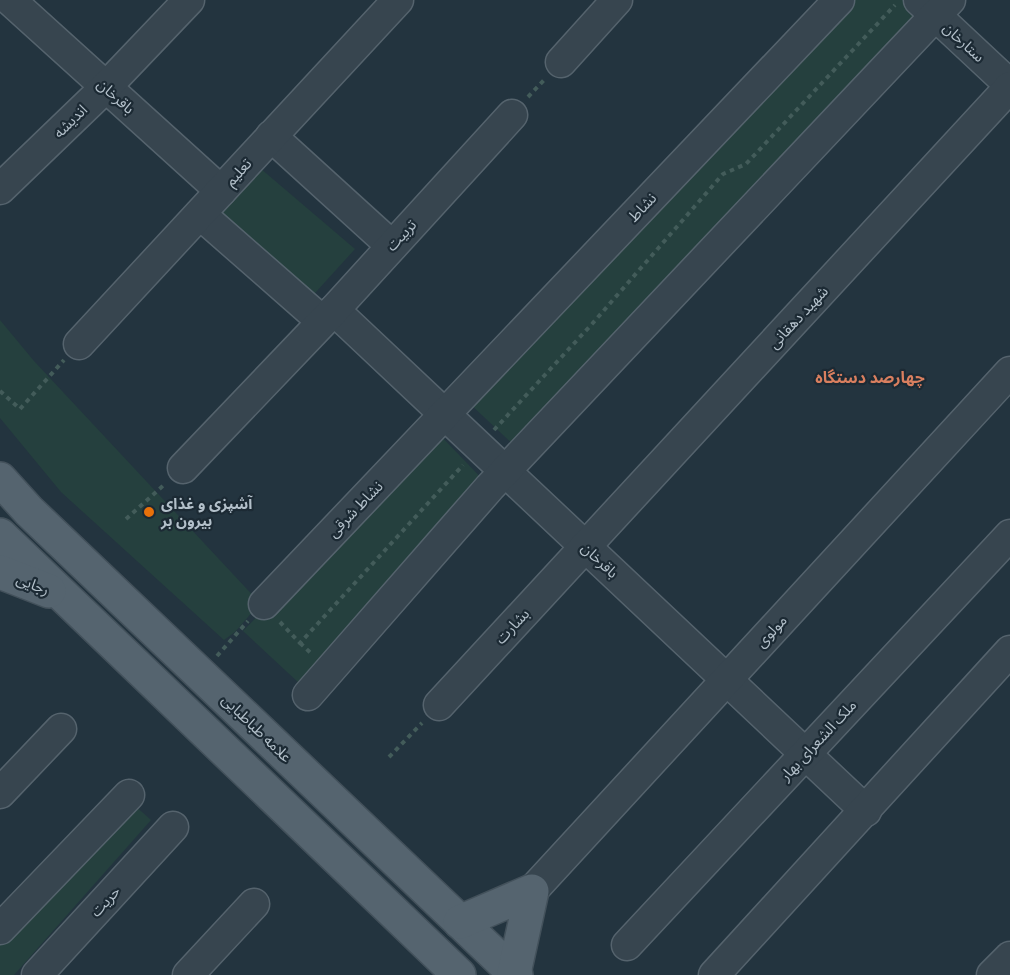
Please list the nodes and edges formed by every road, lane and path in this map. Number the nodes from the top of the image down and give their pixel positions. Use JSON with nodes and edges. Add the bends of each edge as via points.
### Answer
{"nodes":[{"id":1,"x":10,"y":0,"type":"edge"},
{"id":2,"x":189,"y":0,"type":"edge"},
{"id":3,"x":398,"y":0,"type":"edge"},
{"id":4,"x":617,"y":0,"type":"edge"},
{"id":5,"x":839,"y":0,"type":"edge"},
{"id":6,"x":899,"y":0,"type":"edge"},
{"id":7,"x":935,"y":5,"type":"edge"},
{"id":8,"x":561,"y":62,"type":"joint"},
{"id":9,"x":1010,"y":86,"type":"edge"},
{"id":10,"x":106,"y":87,"type":"junction"},
{"id":11,"x":512,"y":116,"type":"joint"},
{"id":12,"x":271,"y":136,"type":"junction"},
{"id":13,"x":0,"y":189,"type":"edge"},
{"id":14,"x":221,"y":191,"type":"junction"},
{"id":15,"x":200,"y":214,"type":"junction"},
{"id":16,"x":392,"y":246,"type":"junction"},
{"id":17,"x":328,"y":316,"type":"junction"},
{"id":18,"x":79,"y":344,"type":"joint"},
{"id":19,"x":1010,"y":372,"type":"edge"},
{"id":20,"x":0,"y":391,"type":"edge"},
{"id":21,"x":445,"y":414,"type":"junction"},
{"id":22,"x":479,"y":447,"type":"junction"},
{"id":23,"x":183,"y":468,"type":"joint"},
{"id":24,"x":505,"y":471,"type":"junction"},
{"id":25,"x":0,"y":479,"type":"edge"},
{"id":26,"x":126,"y":519,"type":"dead end"},
{"id":27,"x":0,"y":535,"type":"edge"},
{"id":28,"x":1010,"y":535,"type":"edge"},
{"id":29,"x":586,"y":547,"type":"junction"},
{"id":30,"x":0,"y":572,"type":"edge"},
{"id":31,"x":66,"y":598,"type":"junction"},
{"id":32,"x":264,"y":604,"type":"junction"},
{"id":33,"x":1010,"y":651,"type":"edge"},
{"id":34,"x":200,"y":674,"type":"junction"},
{"id":35,"x":727,"y":680,"type":"junction"},
{"id":36,"x":308,"y":695,"type":"dead end"},
{"id":37,"x":439,"y":705,"type":"joint"},
{"id":38,"x":61,"y":729,"type":"dead end"},
{"id":39,"x":270,"y":740,"type":"junction"},
{"id":40,"x":805,"y":754,"type":"junction"},
{"id":41,"x":389,"y":757,"type":"dead end"},
{"id":42,"x":243,"y":768,"type":"junction"},
{"id":43,"x":0,"y":793,"type":"edge"},
{"id":44,"x":129,"y":795,"type":"dead end"},
{"id":45,"x":866,"y":811,"type":"junction"},
{"id":46,"x":173,"y":827,"type":"dead end"},
{"id":47,"x":532,"y":891,"type":"junction"},
{"id":48,"x":254,"y":904,"type":"dead end"},
{"id":49,"x":460,"y":922,"type":"junction"},
{"id":50,"x":0,"y":929,"type":"edge"},
{"id":51,"x":627,"y":945,"type":"dead end"},
{"id":52,"x":1010,"y":957,"type":"edge"},
{"id":53,"x":515,"y":974,"type":"edge"},
{"id":54,"x":37,"y":975,"type":"edge"},
{"id":55,"x":188,"y":975,"type":"edge"},
{"id":56,"x":459,"y":975,"type":"edge"},
{"id":57,"x":714,"y":975,"type":"edge"},
{"id":58,"x":992,"y":975,"type":"edge"}],
"edges":[{"from":1,"to":10,"type":"street","name":"باقرخان"},
{"from":2,"to":10,"type":"street","name":"اندیشه"},
{"from":3,"to":12,"type":"street","name":"تعلیم"},
{"from":4,"to":8,"type":"street"},
{"from":5,"to":21,"type":"street","name":"نشاط"},
{"from":6,"to":22,"type":"path","via":[[746,164],[723,174]]},
{"from":7,"to":9,"type":"street","name":"ستارخان"},
{"from":7,"to":24,"type":"street"},
{"from":8,"to":11,"type":"path"},
{"from":9,"to":29,"type":"street","name":"شهید دهقانی"},
{"from":10,"to":13,"type":"street","name":"اندیشه"},
{"from":10,"to":14,"type":"street","name":"باقرخان"},
{"from":11,"to":16,"type":"street","name":"تربیت"},
{"from":12,"to":14,"type":"street","name":"تعلیم"},
{"from":12,"to":16,"type":"street"},
{"from":14,"to":15,"type":"street","name":"تعلیم"},
{"from":15,"to":17,"type":"street","name":"باقرخان"},
{"from":15,"to":18,"type":"street","name":"تعلیم"},
{"from":16,"to":17,"type":"street","name":"تربیت"},
{"from":17,"to":21,"type":"street","name":"باقرخان"},
{"from":17,"to":23,"type":"street","name":"تربیت"},
{"from":18,"to":20,"type":"path","via":[[20,409]]},
{"from":19,"to":35,"type":"street","name":"مولوی"},
{"from":21,"to":22,"type":"street","name":"باقرخان"},
{"from":21,"to":32,"type":"street","name":"نشاط شرقی"},
{"from":22,"to":24,"type":"street","name":"باقرخان"},
{"from":22,"to":32,"type":"path","via":[[300,644]]},
{"from":23,"to":26,"type":"path"},
{"from":24,"to":29,"type":"street","name":"باقرخان"},
{"from":24,"to":36,"type":"street"},
{"from":25,"to":34,"type":"main road","name":"علامه طباطبایی"},
{"from":27,"to":31,"type":"main road"},
{"from":28,"to":40,"type":"street","name":"ملک الشعرای بهار"},
{"from":29,"to":35,"type":"street","name":"باقرخان"},
{"from":29,"to":37,"type":"street","name":"بشارت"},
{"from":30,"to":31,"type":"main road","name":"رجایی"},
{"from":31,"to":42,"type":"main road"},
{"from":32,"to":34,"type":"path"},
{"from":33,"to":45,"type":"street"},
{"from":34,"to":39,"type":"main road","name":"علامه طباطبایی"},
{"from":35,"to":40,"type":"street","name":"باقرخان"},
{"from":35,"to":47,"type":"street","name":"مولوی"},
{"from":37,"to":41,"type":"path"},
{"from":38,"to":43,"type":"street"},
{"from":39,"to":42,"type":"main road"},
{"from":39,"to":49,"type":"main road","name":"علامه طباطبایی"},
{"from":40,"to":45,"type":"street","name":"باقرخان"},
{"from":40,"to":51,"type":"street","name":"ملک الشعرای بهار"},
{"from":42,"to":56,"type":"main road"},
{"from":44,"to":50,"type":"street"},
{"from":45,"to":57,"type":"street"},
{"from":46,"to":54,"type":"street","name":"حریت"},
{"from":47,"to":49,"type":"main road"},
{"from":47,"to":53,"type":"main road"},
{"from":48,"to":55,"type":"street"},
{"from":49,"to":53,"type":"main road","name":"علامه طباطبایی"},
{"from":52,"to":58,"type":"street"}]}
